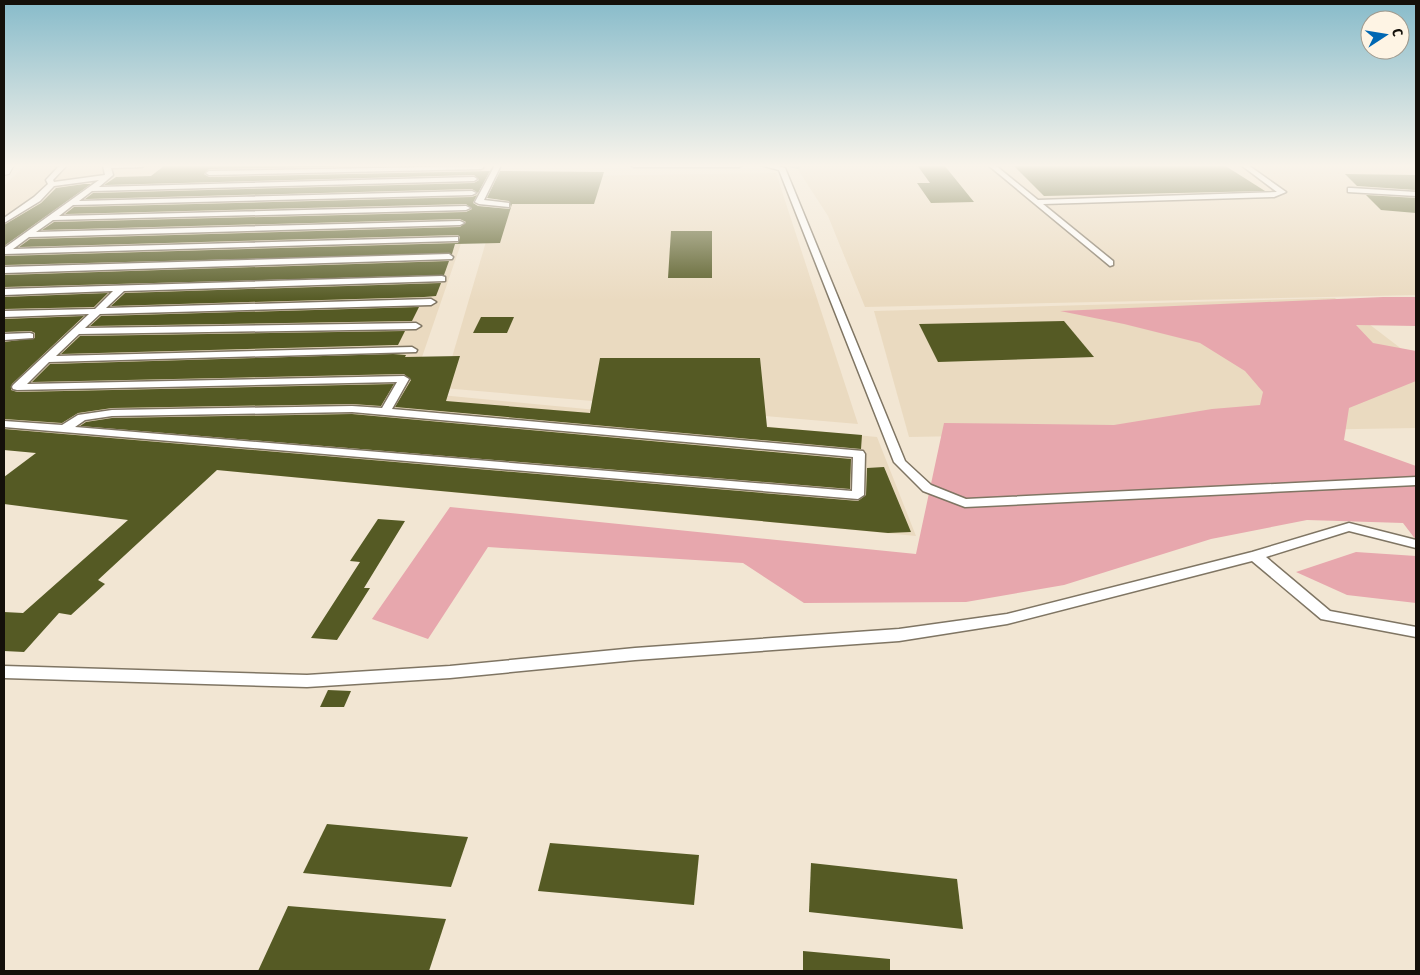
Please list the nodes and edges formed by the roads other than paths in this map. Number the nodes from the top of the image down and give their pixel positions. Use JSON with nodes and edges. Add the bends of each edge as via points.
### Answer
{"nodes":[{"id":1,"x":20,"y":210,"type":"edge"},
{"id":2,"x":62,"y":210,"type":"edge"},
{"id":3,"x":201,"y":210,"type":"edge"},
{"id":4,"x":332,"y":210,"type":"edge"},
{"id":5,"x":799,"y":210,"type":"edge"},
{"id":6,"x":1048,"y":210,"type":"edge"},
{"id":7,"x":199,"y":213,"type":"junction"},
{"id":8,"x":52,"y":218,"type":"junction"},
{"id":9,"x":4,"y":221,"type":"edge"},
{"id":10,"x":460,"y":223,"type":"dead end"},
{"id":11,"x":28,"y":235,"type":"junction"},
{"id":12,"x":455,"y":240,"type":"dead end"},
{"id":13,"x":166,"y":248,"type":"junction"},
{"id":14,"x":4,"y":252,"type":"edge"},
{"id":15,"x":449,"y":257,"type":"dead end"},
{"id":16,"x":1110,"y":263,"type":"dead end"},
{"id":17,"x":147,"y":266,"type":"junction"},
{"id":18,"x":4,"y":270,"type":"edge"},
{"id":19,"x":442,"y":279,"type":"dead end"},
{"id":20,"x":122,"y":288,"type":"junction"},
{"id":21,"x":4,"y":292,"type":"edge"},
{"id":22,"x":431,"y":302,"type":"dead end"},
{"id":23,"x":97,"y":310,"type":"junction"},
{"id":24,"x":4,"y":314,"type":"edge"},
{"id":25,"x":416,"y":326,"type":"dead end"},
{"id":26,"x":76,"y":331,"type":"junction"},
{"id":27,"x":30,"y":336,"type":"dead end"},
{"id":28,"x":4,"y":337,"type":"edge"},
{"id":29,"x":412,"y":350,"type":"dead end"},
{"id":30,"x":47,"y":359,"type":"junction"},
{"id":31,"x":385,"y":412,"type":"junction"},
{"id":32,"x":4,"y":424,"type":"edge"},
{"id":33,"x":64,"y":429,"type":"junction"},
{"id":34,"x":1416,"y":481,"type":"edge"},
{"id":35,"x":1416,"y":544,"type":"edge"},
{"id":36,"x":1255,"y":556,"type":"junction"},
{"id":37,"x":1416,"y":632,"type":"edge"},
{"id":38,"x":4,"y":672,"type":"edge"}],
"edges":[{"from":1,"to":9,"type":"lane"},
{"from":2,"to":8,"type":"lane"},
{"from":3,"to":7,"type":"lane"},
{"from":4,"to":7,"type":"lane"},
{"from":5,"to":34,"type":"lane","via":[[900,462],[927,488],[965,502]]},
{"from":6,"to":16,"type":"lane"},
{"from":7,"to":8,"type":"lane"},
{"from":8,"to":11,"type":"lane"},
{"from":10,"to":11,"type":"lane"},
{"from":11,"to":14,"type":"lane"},
{"from":12,"to":13,"type":"lane"},
{"from":13,"to":14,"type":"lane"},
{"from":13,"to":17,"type":"lane"},
{"from":15,"to":17,"type":"lane"},
{"from":17,"to":18,"type":"lane"},
{"from":19,"to":20,"type":"lane"},
{"from":20,"to":21,"type":"lane"},
{"from":20,"to":23,"type":"lane"},
{"from":22,"to":23,"type":"lane"},
{"from":23,"to":24,"type":"lane"},
{"from":23,"to":26,"type":"lane"},
{"from":25,"to":26,"type":"lane"},
{"from":26,"to":30,"type":"lane"},
{"from":27,"to":28,"type":"lane"},
{"from":29,"to":30,"type":"lane"},
{"from":30,"to":31,"type":"lane","via":[[17,387],[404,379]]},
{"from":31,"to":33,"type":"lane","via":[[352,408],[112,413],[82,417]]},
{"from":31,"to":33,"type":"lane","via":[[859,454],[858,495]]},
{"from":32,"to":33,"type":"lane"},
{"from":35,"to":36,"type":"lane","via":[[1349,527]]},
{"from":36,"to":37,"type":"lane","via":[[1326,615]]},
{"from":36,"to":38,"type":"lane","via":[[1007,619],[899,635],[635,654],[450,672],[307,680]]}]}
